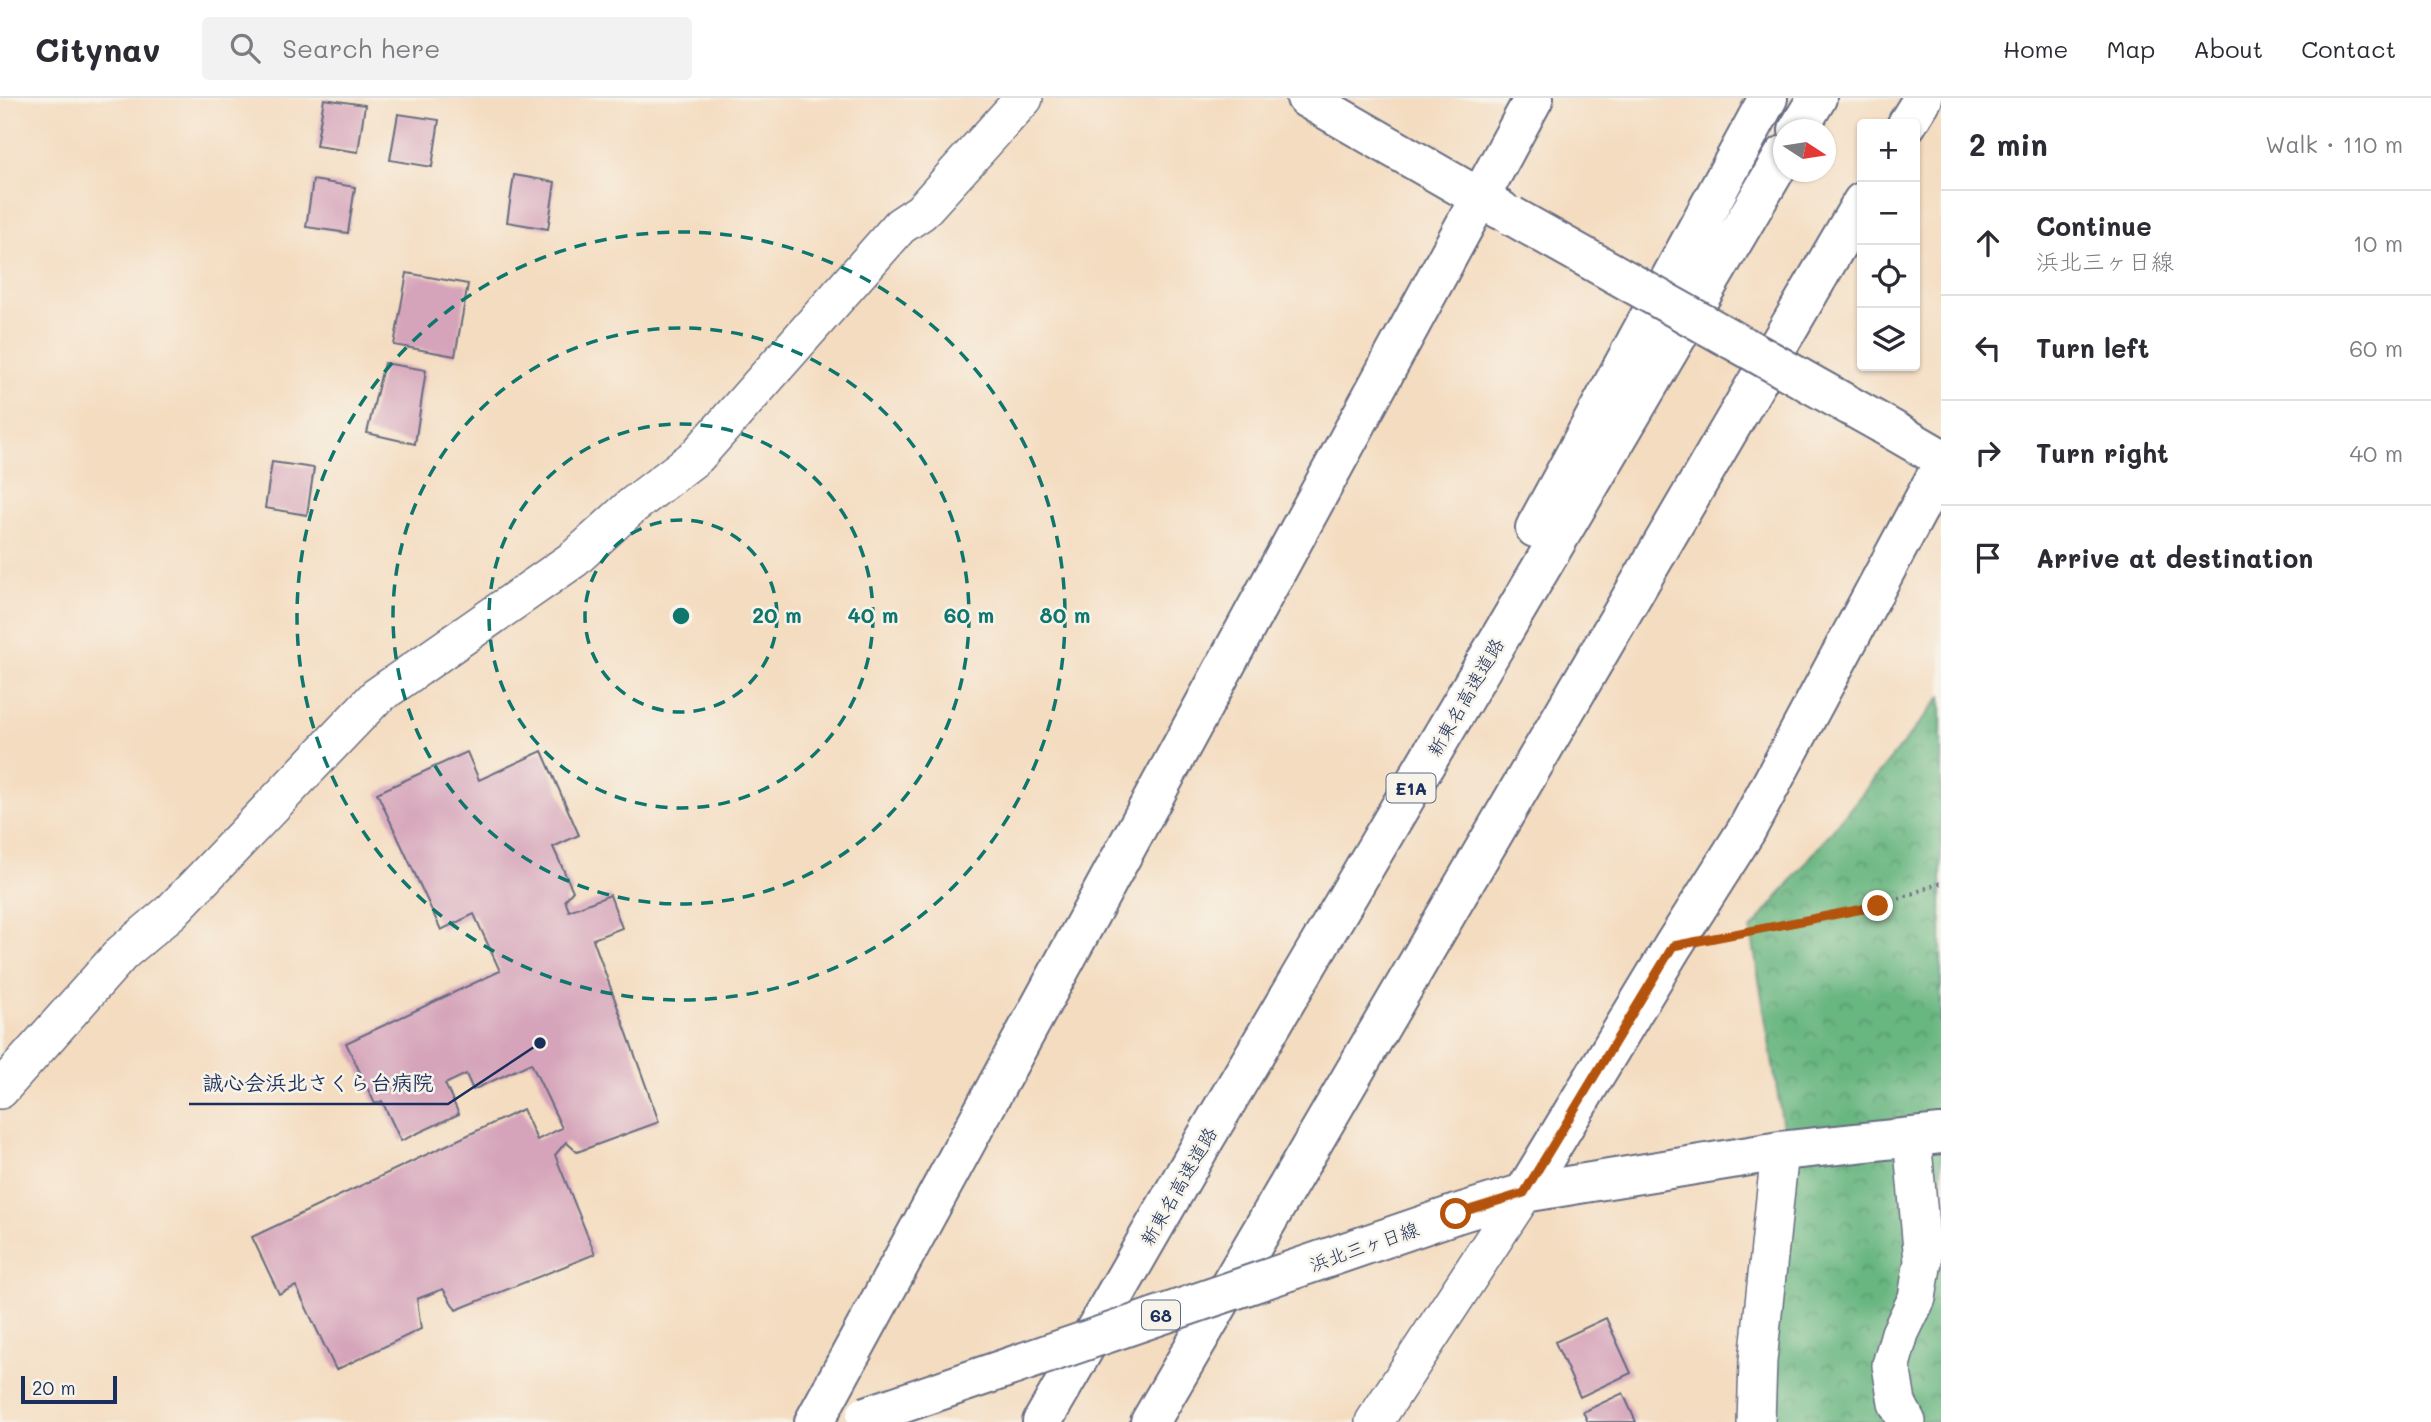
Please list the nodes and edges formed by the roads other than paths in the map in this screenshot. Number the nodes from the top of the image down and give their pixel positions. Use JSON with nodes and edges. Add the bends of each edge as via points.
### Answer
{"nodes":[{"id":1,"x":1024,"y":98,"type":"edge"},
{"id":2,"x":1306,"y":98,"type":"edge"},
{"id":3,"x":1534,"y":98,"type":"edge"},
{"id":4,"x":1768,"y":98,"type":"edge"},
{"id":5,"x":1816,"y":98,"type":"edge"},
{"id":6,"x":1923,"y":98,"type":"edge"},
{"id":7,"x":1804,"y":119,"type":"edge"},
{"id":8,"x":1911,"y":119,"type":"edge"},
{"id":9,"x":1773,"y":172,"type":"edge"},
{"id":10,"x":1497,"y":207,"type":"junction"},
{"id":11,"x":1857,"y":211,"type":"edge"},
{"id":12,"x":1941,"y":458,"type":"edge"},
{"id":13,"x":1941,"y":467,"type":"edge"},
{"id":14,"x":0,"y":1090,"type":"edge"},
{"id":15,"x":1926,"y":1136,"type":"edge"},
{"id":16,"x":1203,"y":1142,"type":"junction"},
{"id":17,"x":1780,"y":1151,"type":"junction"},
{"id":18,"x":1524,"y":1193,"type":"junction"},
{"id":19,"x":856,"y":1419,"type":"edge"},
{"id":20,"x":814,"y":1422,"type":"edge"},
{"id":21,"x":1042,"y":1422,"type":"edge"},
{"id":22,"x":1150,"y":1422,"type":"edge"},
{"id":23,"x":1374,"y":1422,"type":"edge"},
{"id":24,"x":1756,"y":1422,"type":"edge"},
{"id":25,"x":1907,"y":1422,"type":"edge"}],
"edges":[{"from":1,"to":14,"type":"street","via":[[921,212],[900,226],[697,456],[574,559],[376,697],[172,911],[122,953]]},
{"from":2,"to":10,"type":"main road"},
{"from":3,"to":10,"type":"main road"},
{"from":4,"to":16,"type":"main road"},
{"from":5,"to":7,"type":"main road"},
{"from":6,"to":8,"type":"main road"},
{"from":9,"to":16,"type":"main road","name":"新東名高速道路","number":"E1A"},
{"from":10,"to":12,"type":"main road","bridge":true},
{"from":10,"to":20,"type":"main road"},
{"from":11,"to":22,"type":"main road"},
{"from":13,"to":18,"type":"main road","via":[[1752,820]]},
{"from":15,"to":17,"type":"main road","name":"浜北三ヶ日線","number":"68"},
{"from":15,"to":25,"type":"street","via":[[1923,1261],[1917,1298],[1891,1365],[1897,1403]]},
{"from":16,"to":21,"type":"main road","name":"新東名高速道路","number":"E1A"},
{"from":17,"to":18,"type":"main road","name":"浜北三ヶ日線","number":"68"},
{"from":17,"to":24,"type":"street"},
{"from":18,"to":19,"type":"main road","name":"浜北三ヶ日線","number":"68","bridge":true},
{"from":18,"to":23,"type":"street"}]}
